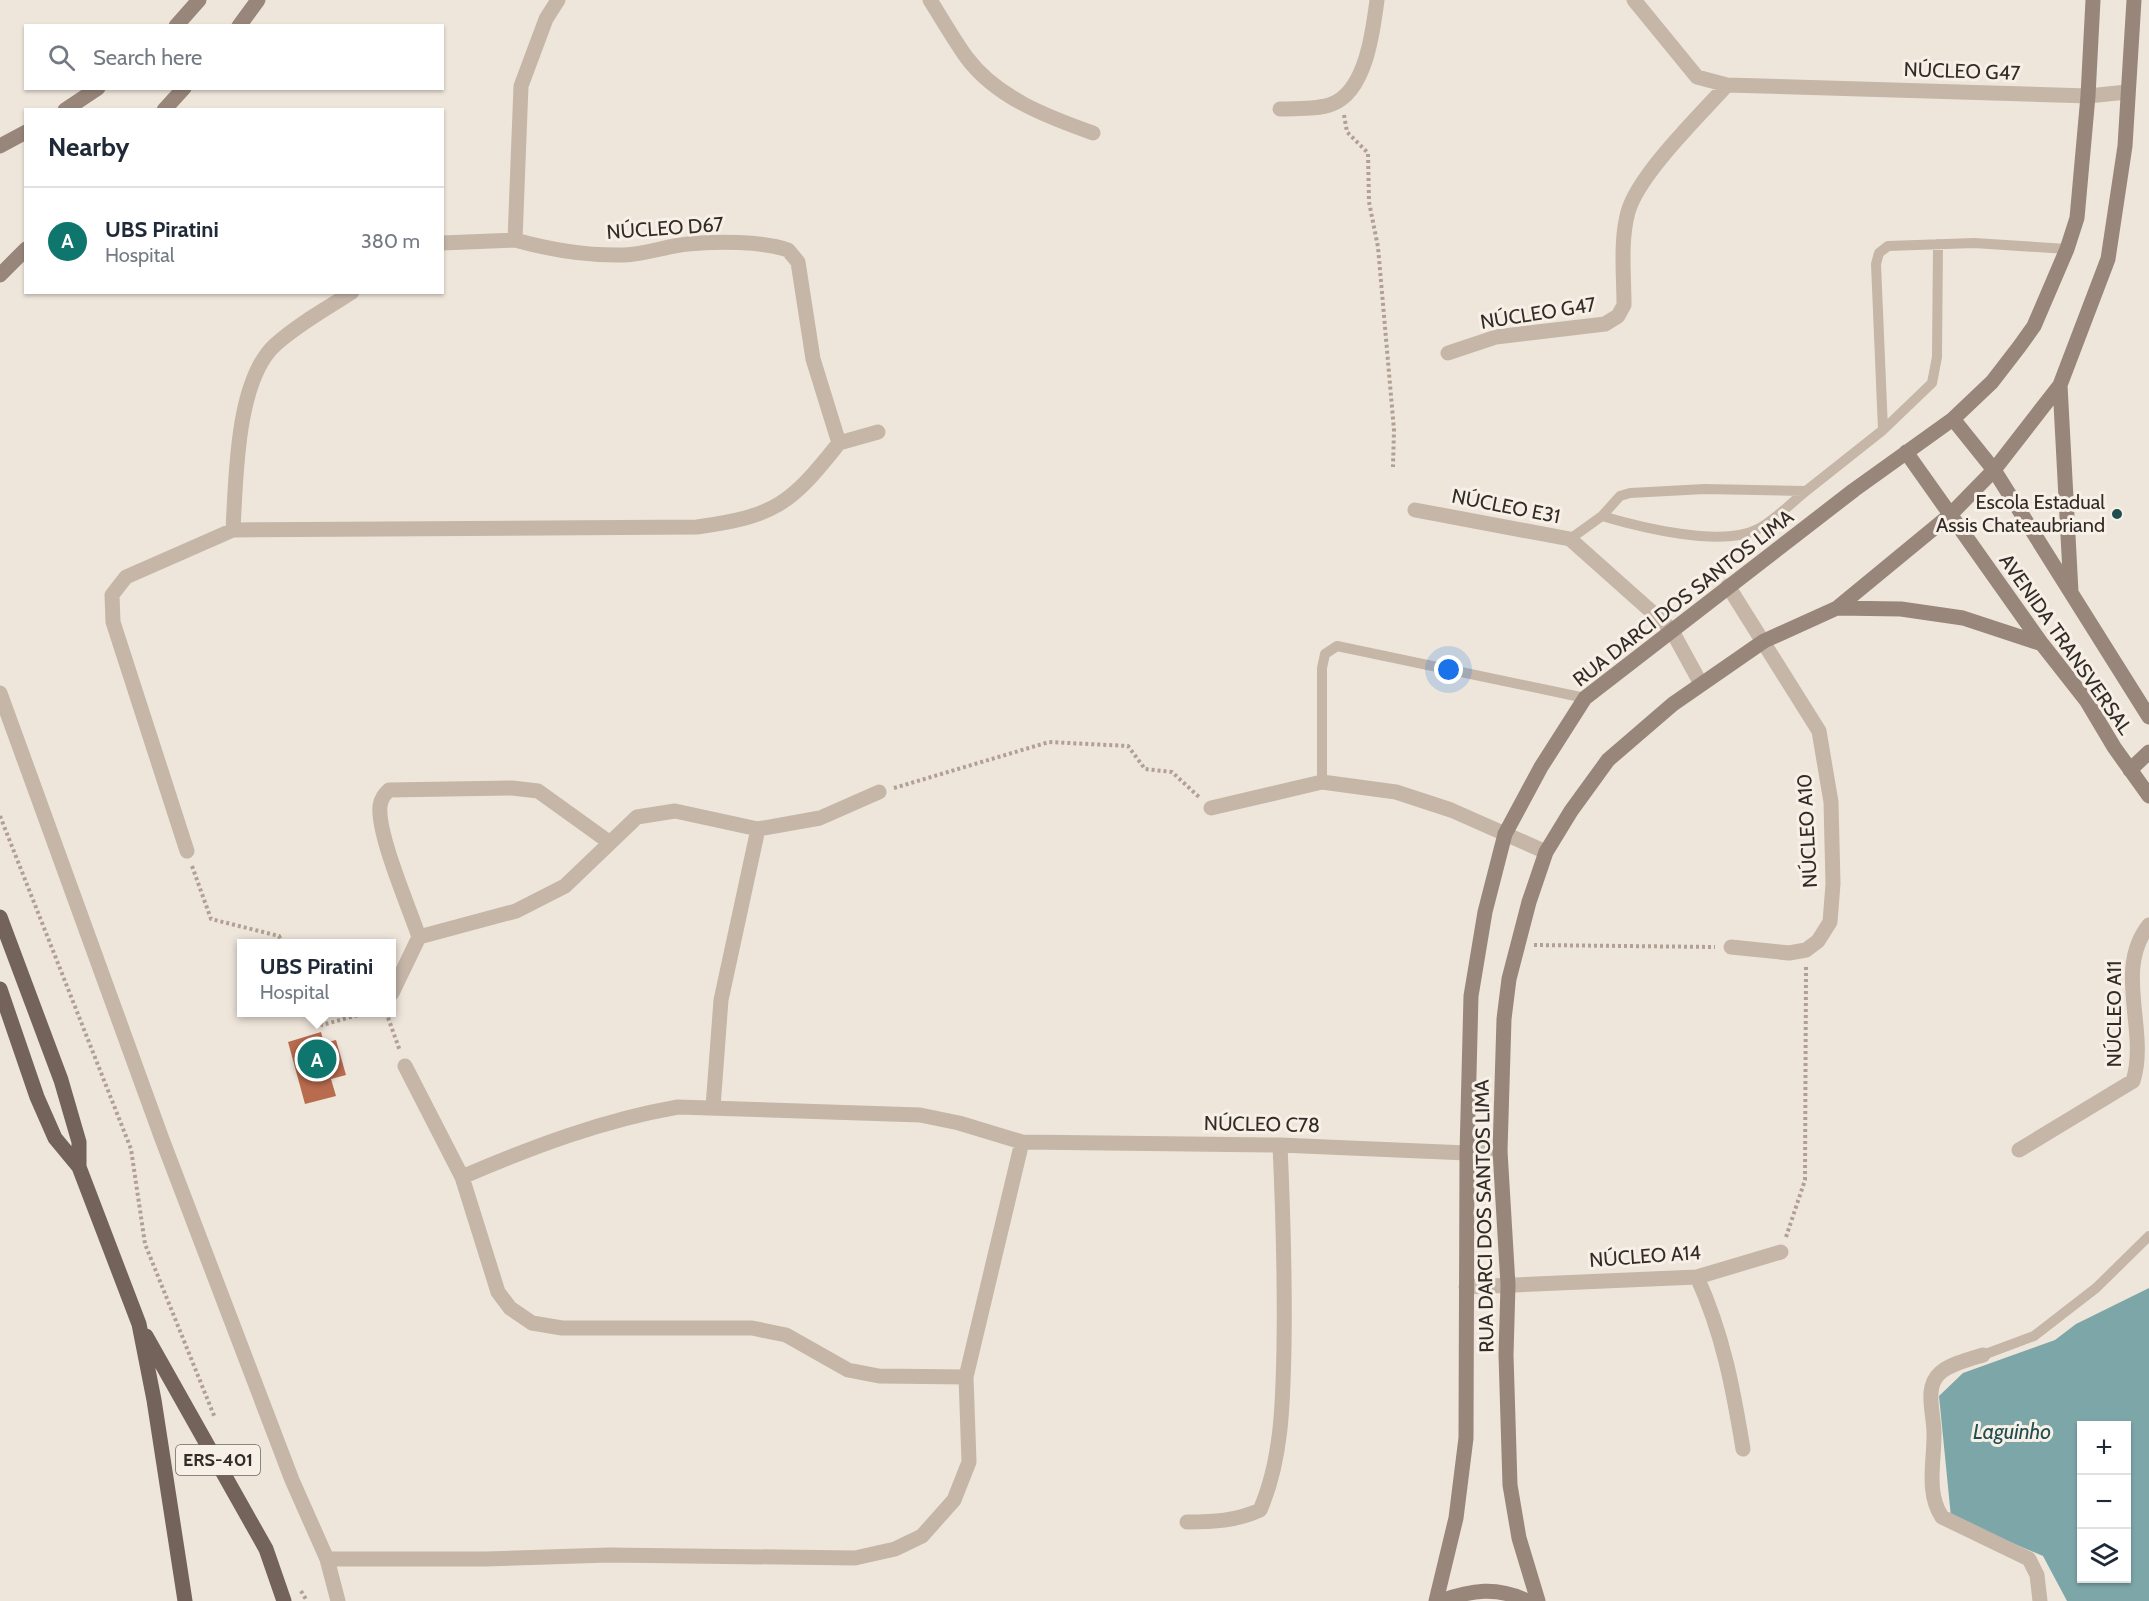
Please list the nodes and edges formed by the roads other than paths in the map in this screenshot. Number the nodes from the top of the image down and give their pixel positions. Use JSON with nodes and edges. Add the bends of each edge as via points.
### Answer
{"nodes":[{"id":1,"x":199,"y":0,"type":"edge"},
{"id":2,"x":258,"y":0,"type":"edge"},
{"id":3,"x":558,"y":0,"type":"edge"},
{"id":4,"x":930,"y":0,"type":"edge"},
{"id":5,"x":1377,"y":0,"type":"edge"},
{"id":6,"x":1634,"y":0,"type":"edge"},
{"id":7,"x":2093,"y":0,"type":"edge"},
{"id":8,"x":2134,"y":0,"type":"edge"},
{"id":9,"x":178,"y":24,"type":"edge"},
{"id":10,"x":240,"y":24,"type":"edge"},
{"id":11,"x":1727,"y":85,"type":"junction"},
{"id":12,"x":95,"y":90,"type":"edge"},
{"id":13,"x":182,"y":90,"type":"edge"},
{"id":14,"x":2127,"y":92,"type":"junction"},
{"id":15,"x":2088,"y":96,"type":"junction"},
{"id":16,"x":68,"y":108,"type":"edge"},
{"id":17,"x":166,"y":108,"type":"edge"},
{"id":18,"x":1281,"y":109,"type":"dead end"},
{"id":19,"x":24,"y":133,"type":"edge"},
{"id":20,"x":1093,"y":133,"type":"dead end"},
{"id":21,"x":0,"y":146,"type":"edge"},
{"id":22,"x":515,"y":240,"type":"junction"},
{"id":23,"x":444,"y":243,"type":"edge"},
{"id":24,"x":1938,"y":244,"type":"junction"},
{"id":25,"x":2067,"y":249,"type":"junction"},
{"id":26,"x":24,"y":251,"type":"edge"},
{"id":27,"x":0,"y":275,"type":"edge"},
{"id":28,"x":349,"y":294,"type":"edge"},
{"id":29,"x":1448,"y":353,"type":"dead end"},
{"id":30,"x":2060,"y":385,"type":"junction"},
{"id":31,"x":1953,"y":419,"type":"junction"},
{"id":32,"x":1883,"y":430,"type":"junction"},
{"id":33,"x":878,"y":432,"type":"dead end"},
{"id":34,"x":839,"y":443,"type":"junction"},
{"id":35,"x":1906,"y":452,"type":"junction"},
{"id":36,"x":1994,"y":470,"type":"junction"},
{"id":37,"x":1806,"y":491,"type":"junction"},
{"id":38,"x":1415,"y":510,"type":"dead end"},
{"id":39,"x":1950,"y":515,"type":"junction"},
{"id":40,"x":1602,"y":516,"type":"junction"},
{"id":41,"x":233,"y":530,"type":"junction"},
{"id":42,"x":1570,"y":539,"type":"junction"},
{"id":43,"x":1728,"y":586,"type":"junction"},
{"id":44,"x":2071,"y":596,"type":"junction"},
{"id":45,"x":1837,"y":608,"type":"junction"},
{"id":46,"x":1671,"y":629,"type":"junction"},
{"id":47,"x":1764,"y":641,"type":"junction"},
{"id":48,"x":2042,"y":644,"type":"junction"},
{"id":49,"x":1701,"y":684,"type":"junction"},
{"id":50,"x":0,"y":693,"type":"edge"},
{"id":51,"x":1585,"y":698,"type":"junction"},
{"id":52,"x":2149,"y":717,"type":"edge"},
{"id":53,"x":2149,"y":752,"type":"edge"},
{"id":54,"x":2130,"y":770,"type":"junction"},
{"id":55,"x":1322,"y":782,"type":"junction"},
{"id":56,"x":879,"y":792,"type":"road end"},
{"id":57,"x":2149,"y":796,"type":"edge"},
{"id":58,"x":1211,"y":808,"type":"road end"},
{"id":59,"x":758,"y":830,"type":"junction"},
{"id":60,"x":1505,"y":834,"type":"junction"},
{"id":61,"x":609,"y":842,"type":"junction"},
{"id":62,"x":187,"y":851,"type":"road end"},
{"id":63,"x":1546,"y":852,"type":"junction"},
{"id":64,"x":0,"y":917,"type":"edge"},
{"id":65,"x":2149,"y":925,"type":"edge"},
{"id":66,"x":419,"y":937,"type":"junction"},
{"id":67,"x":1731,"y":947,"type":"road end"},
{"id":68,"x":396,"y":985,"type":"edge"},
{"id":69,"x":0,"y":989,"type":"edge"},
{"id":70,"x":405,"y":1066,"type":"road end"},
{"id":71,"x":713,"y":1107,"type":"junction"},
{"id":72,"x":1022,"y":1142,"type":"junction"},
{"id":73,"x":1281,"y":1145,"type":"junction"},
{"id":74,"x":2019,"y":1150,"type":"dead end"},
{"id":75,"x":1500,"y":1151,"type":"junction"},
{"id":76,"x":1467,"y":1153,"type":"junction"},
{"id":77,"x":78,"y":1167,"type":"junction"},
{"id":78,"x":462,"y":1177,"type":"junction"},
{"id":79,"x":2149,"y":1236,"type":"edge"},
{"id":80,"x":1781,"y":1252,"type":"road end"},
{"id":81,"x":1697,"y":1277,"type":"junction"},
{"id":82,"x":1508,"y":1285,"type":"junction"},
{"id":83,"x":1466,"y":1287,"type":"junction"},
{"id":84,"x":139,"y":1324,"type":"junction"},
{"id":85,"x":1983,"y":1355,"type":"joint"},
{"id":86,"x":966,"y":1377,"type":"junction"},
{"id":87,"x":1743,"y":1449,"type":"dead end"},
{"id":88,"x":1187,"y":1522,"type":"dead end"},
{"id":89,"x":266,"y":1548,"type":"junction"},
{"id":90,"x":327,"y":1559,"type":"junction"},
{"id":91,"x":185,"y":1601,"type":"edge"},
{"id":92,"x":284,"y":1601,"type":"edge"},
{"id":93,"x":290,"y":1601,"type":"edge"},
{"id":94,"x":338,"y":1601,"type":"edge"},
{"id":95,"x":1438,"y":1601,"type":"edge"},
{"id":96,"x":1527,"y":1601,"type":"edge"},
{"id":97,"x":1538,"y":1601,"type":"edge"},
{"id":98,"x":2040,"y":1601,"type":"edge"}],
"edges":[{"from":1,"to":9,"type":"street"},
{"from":2,"to":10,"type":"street"},
{"from":3,"to":22,"type":"street","via":[[546,19],[521,86]]},
{"from":4,"to":20,"type":"street","via":[[982,74],[1029,107]]},
{"from":5,"to":18,"type":"street","via":[[1371,49],[1341,100],[1324,107]]},
{"from":6,"to":11,"type":"street","name":"NÚCLEO G47","via":[[1697,77]]},
{"from":7,"to":15,"type":"street","name":"RUA DARCI DOS SANTOS LIMA"},
{"from":8,"to":14,"type":"street","name":"RUA DARCI DOS SANTOS LIMA"},
{"from":11,"to":15,"type":"street","name":"NÚCLEO G47"},
{"from":11,"to":29,"type":"street","name":"NÚCLEO G47","via":[[1673,144],[1632,202],[1626,219],[1624,305],[1618,316],[1605,324],[1496,337]]},
{"from":12,"to":16,"type":"street"},
{"from":13,"to":17,"type":"street"},
{"from":14,"to":15,"type":"street","name":"NÚCLEO G47"},
{"from":14,"to":30,"type":"street","name":"RUA DARCI DOS SANTOS LIMA","via":[[2125,146],[2108,259]]},
{"from":15,"to":25,"type":"street","name":"RUA DARCI DOS SANTOS LIMA","via":[[2080,202]]},
{"from":19,"to":21,"type":"street"},
{"from":22,"to":23,"type":"street","name":"NÚCLEO D67"},
{"from":22,"to":34,"type":"street","name":"NÚCLEO D67","via":[[554,251],[592,254],[626,255],[688,244],[759,245],[788,250],[798,262],[813,359]]},
{"from":24,"to":25,"type":"lane"},
{"from":24,"to":32,"type":"lane","via":[[1937,357],[1932,383]]},
{"from":24,"to":32,"type":"lane","via":[[1888,246],[1879,253],[1876,264]]},
{"from":25,"to":31,"type":"street","name":"RUA DARCI DOS SANTOS LIMA","via":[[2034,326],[1992,382]]},
{"from":26,"to":27,"type":"street"},
{"from":28,"to":41,"type":"street","via":[[274,346],[253,375],[238,447]]},
{"from":30,"to":36,"type":"street","name":"RUA DARCI DOS SANTOS LIMA"},
{"from":30,"to":44,"type":"street"},
{"from":31,"to":35,"type":"street","name":"RUA DARCI DOS SANTOS LIMA"},
{"from":31,"to":36,"type":"street","name":"AVENIDA TRANSVERSAL"},
{"from":32,"to":37,"type":"lane"},
{"from":33,"to":34,"type":"street"},
{"from":34,"to":41,"type":"street","via":[[813,477],[785,503],[746,520],[697,527]]},
{"from":35,"to":39,"type":"street","name":"AVENIDA TRANSVERSAL"},
{"from":35,"to":43,"type":"street","name":"RUA DARCI DOS SANTOS LIMA"},
{"from":36,"to":39,"type":"street","name":"RUA DARCI DOS SANTOS LIMA"},
{"from":36,"to":44,"type":"street","name":"AVENIDA TRANSVERSAL"},
{"from":37,"to":40,"type":"lane","via":[[1641,492],[1620,496]]},
{"from":37,"to":40,"type":"lane","via":[[1758,529],[1738,535],[1647,530]]},
{"from":38,"to":42,"type":"street","name":"NÚCLEO E31"},
{"from":39,"to":45,"type":"street","name":"RUA DARCI DOS SANTOS LIMA"},
{"from":39,"to":48,"type":"street","name":"AVENIDA TRANSVERSAL"},
{"from":40,"to":42,"type":"lane"},
{"from":41,"to":62,"type":"street","via":[[126,577],[112,596],[113,622]]},
{"from":42,"to":46,"type":"street","name":"NÚCLEO E31"},
{"from":43,"to":46,"type":"street","name":"RUA DARCI DOS SANTOS LIMA"},
{"from":43,"to":47,"type":"street","name":"NÚCLEO A10"},
{"from":44,"to":52,"type":"street","name":"AVENIDA TRANSVERSAL"},
{"from":45,"to":47,"type":"street","name":"RUA DARCI DOS SANTOS LIMA"},
{"from":45,"to":48,"type":"street","via":[[1901,609],[1963,618]]},
{"from":46,"to":49,"type":"street","name":"NÚCLEO E31"},
{"from":46,"to":51,"type":"street","name":"RUA DARCI DOS SANTOS LIMA"},
{"from":47,"to":49,"type":"street","name":"RUA DARCI DOS SANTOS LIMA"},
{"from":47,"to":67,"type":"street","name":"NÚCLEO A10","via":[[1819,731],[1831,802],[1830,921],[1818,941],[1806,950],[1789,953]]},
{"from":48,"to":54,"type":"street","name":"AVENIDA TRANSVERSAL","via":[[2086,700]]},
{"from":49,"to":63,"type":"street","name":"RUA DARCI DOS SANTOS LIMA","via":[[1608,760]]},
{"from":50,"to":90,"type":"street","via":[[162,1139],[292,1480]]},
{"from":51,"to":55,"type":"lane","via":[[1337,646],[1325,654],[1322,668]]},
{"from":51,"to":60,"type":"street","name":"RUA DARCI DOS SANTOS LIMA"},
{"from":53,"to":54,"type":"street"},
{"from":54,"to":57,"type":"street","name":"AVENIDA TRANSVERSAL"},
{"from":55,"to":58,"type":"street"},
{"from":55,"to":60,"type":"street","via":[[1396,792]]},
{"from":56,"to":59,"type":"street","via":[[820,818]]},
{"from":59,"to":61,"type":"street","via":[[675,811],[637,817]]},
{"from":59,"to":71,"type":"street","via":[[721,1000]]},
{"from":60,"to":63,"type":"street"},
{"from":60,"to":76,"type":"street","name":"RUA DARCI DOS SANTOS LIMA","via":[[1485,912],[1471,996]]},
{"from":61,"to":66,"type":"street","via":[[565,886],[516,911]]},
{"from":61,"to":66,"type":"street","via":[[538,791],[389,790],[380,807],[388,849]]},
{"from":63,"to":75,"type":"street","name":"RUA DARCI DOS SANTOS LIMA","via":[[1509,979]]},
{"from":64,"to":77,"type":"main road","via":[[61,1080],[79,1142]]},
{"from":65,"to":74,"type":"street","name":"NÚCLEO A11","via":[[2135,952],[2132,976],[2138,1037],[2138,1065],[2133,1081]]},
{"from":66,"to":68,"type":"street"},
{"from":69,"to":77,"type":"main road","number":"ERS-401","via":[[37,1097],[55,1138]]},
{"from":70,"to":78,"type":"street"},
{"from":71,"to":72,"type":"street","name":"NÚCLEO C78","via":[[920,1115]]},
{"from":71,"to":78,"type":"street","name":"NÚCLEO C78","via":[[678,1107],[638,1114],[515,1154]]},
{"from":72,"to":73,"type":"street","name":"NÚCLEO C78"},
{"from":72,"to":86,"type":"street"},
{"from":73,"to":76,"type":"street","name":"NÚCLEO C78"},
{"from":73,"to":88,"type":"street","via":[[1285,1273],[1283,1403],[1271,1486],[1260,1510],[1220,1522]]},
{"from":75,"to":76,"type":"street","name":"NÚCLEO C78"},
{"from":75,"to":82,"type":"street","name":"RUA DARCI DOS SANTOS LIMA"},
{"from":76,"to":83,"type":"street","name":"RUA DARCI DOS SANTOS LIMA"},
{"from":77,"to":84,"type":"main road","number":"ERS-401"},
{"from":78,"to":86,"type":"street","via":[[498,1292],[510,1308],[532,1323],[562,1328],[752,1328],[786,1335],[848,1370],[879,1376]]},
{"from":79,"to":85,"type":"lane","via":[[2096,1288],[2034,1336]]},
{"from":80,"to":81,"type":"street","name":"NÚCLEO A14"},
{"from":81,"to":82,"type":"street","name":"NÚCLEO A14"},
{"from":81,"to":87,"type":"street","via":[[1715,1316]]},
{"from":82,"to":83,"type":"street","name":"NÚCLEO A14"},
{"from":82,"to":97,"type":"street","name":"RUA DARCI DOS SANTOS LIMA","via":[[1510,1485],[1519,1538]]},
{"from":83,"to":95,"type":"street","name":"RUA DARCI DOS SANTOS LIMA","via":[[1466,1438],[1456,1518]]},
{"from":84,"to":89,"type":"main road","number":"ERS-401"},
{"from":84,"to":91,"type":"main road","number":"ERS-401"},
{"from":85,"to":98,"type":"street","via":[[1940,1373],[1932,1385],[1932,1478],[1936,1508],[1942,1517],[2029,1559],[2037,1575]]},
{"from":86,"to":90,"type":"street","via":[[969,1462],[954,1500],[921,1536],[895,1549],[855,1558],[609,1555]]},
{"from":89,"to":92,"type":"main road","number":"ERS-401"},
{"from":89,"to":93,"type":"main road"},
{"from":90,"to":94,"type":"street"},
{"from":95,"to":96,"type":"street","via":[[1466,1592],[1490,1590],[1514,1594]]}]}
